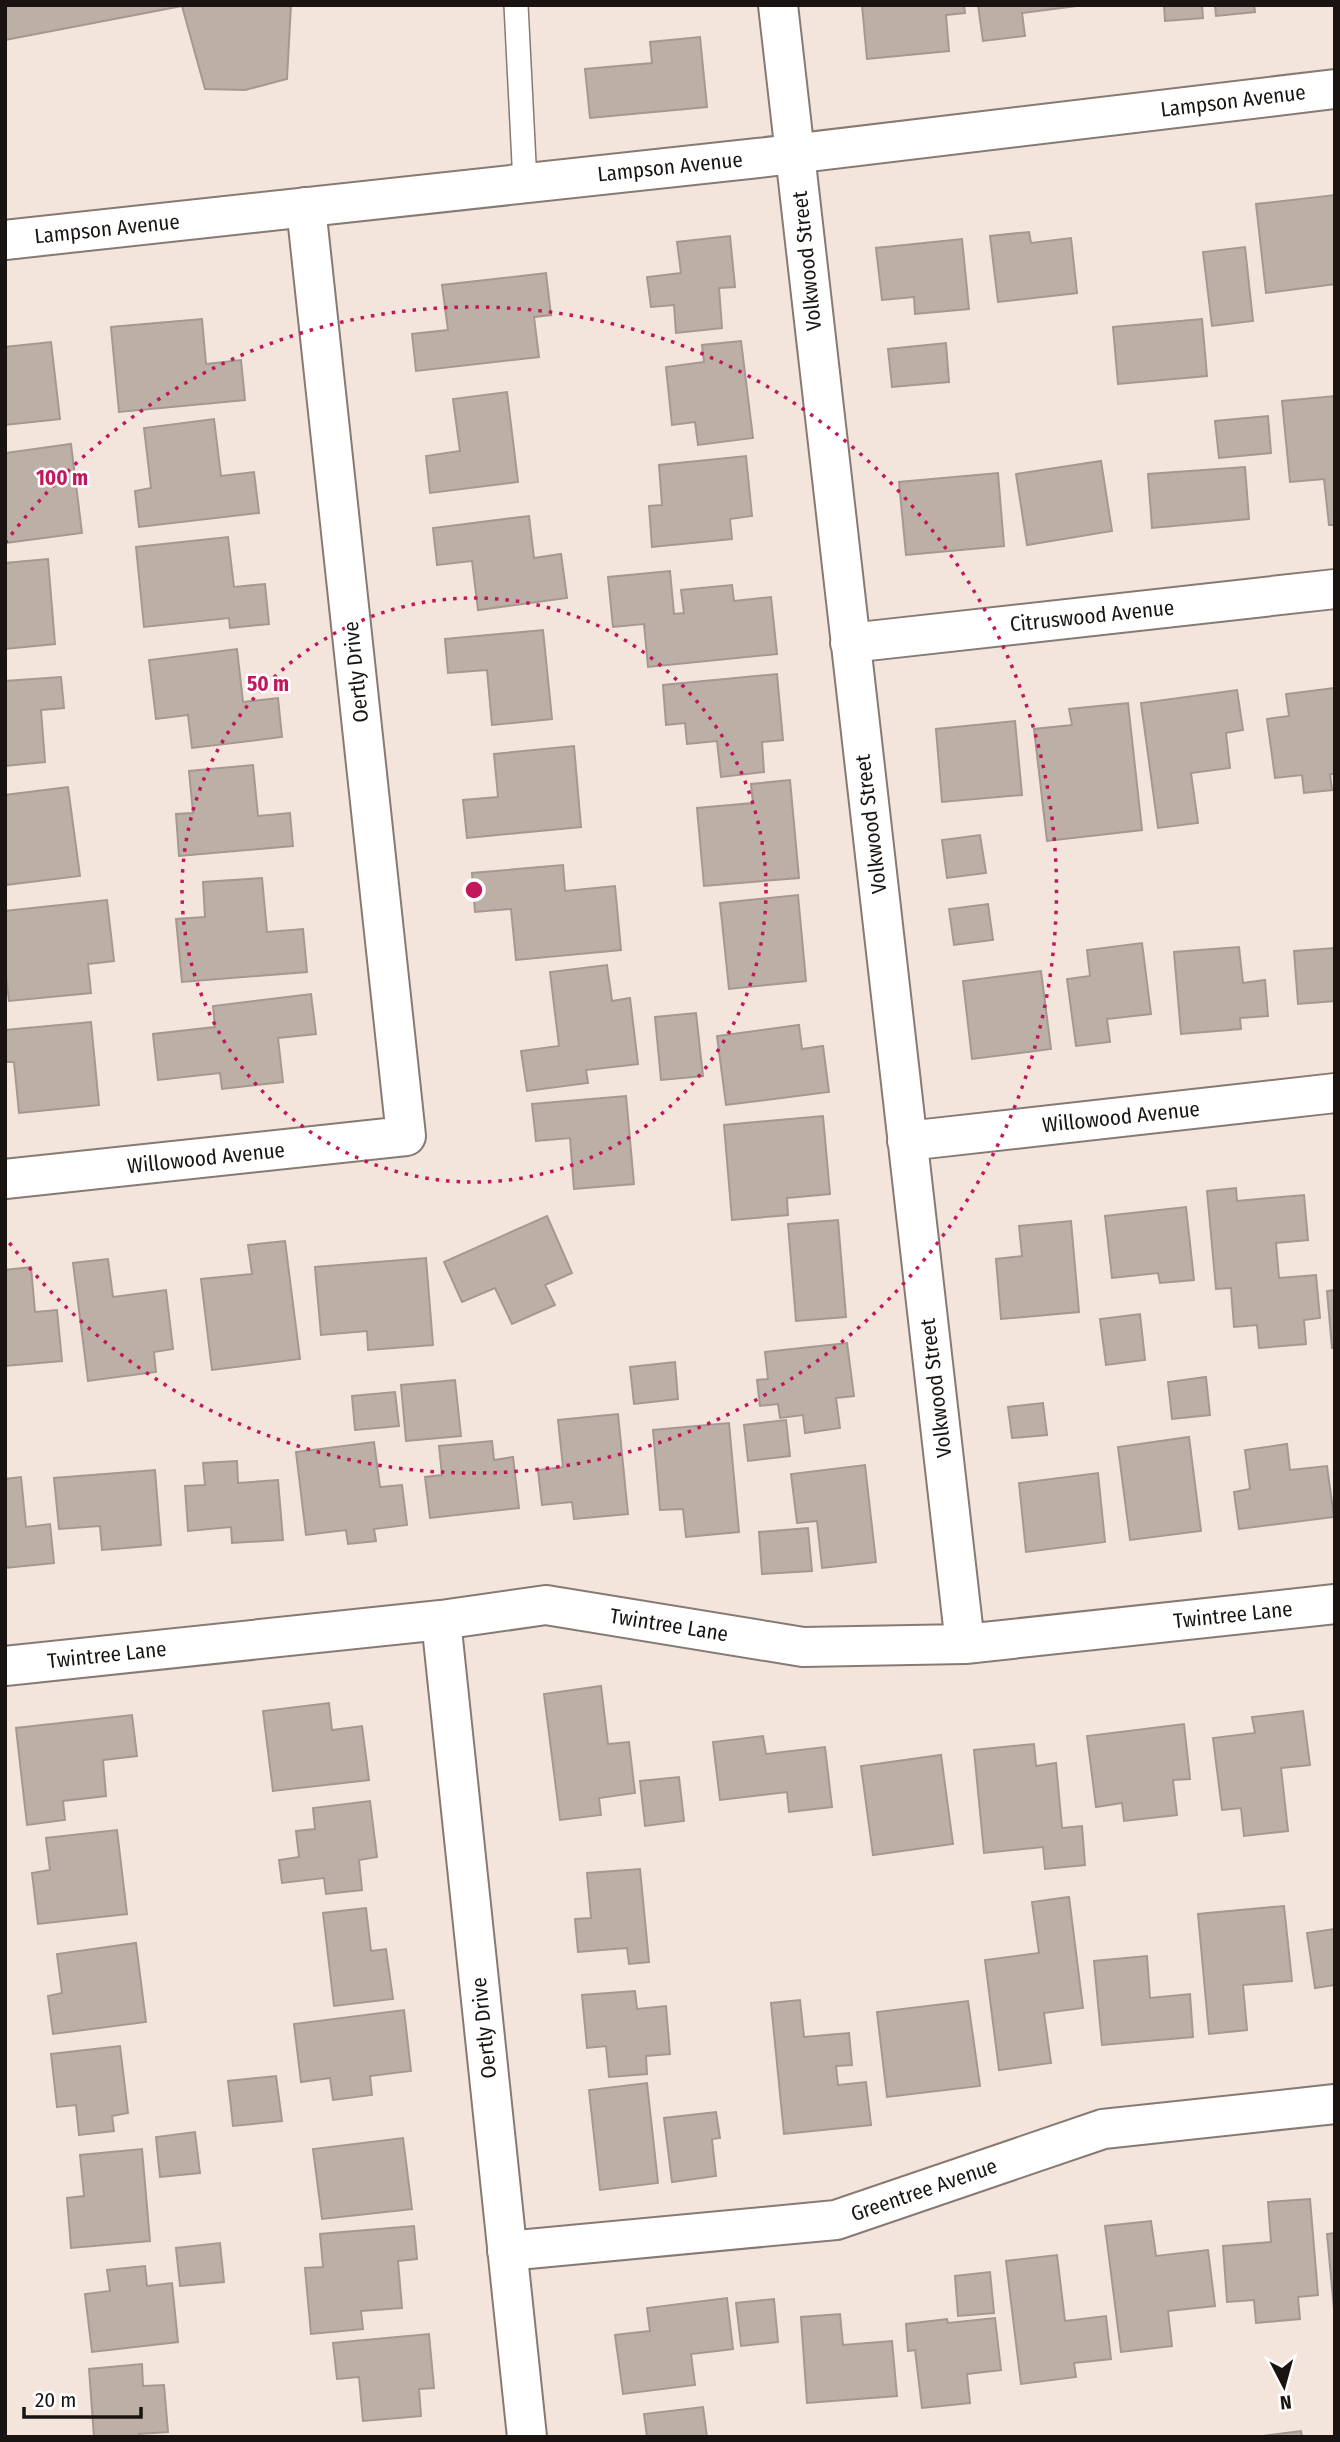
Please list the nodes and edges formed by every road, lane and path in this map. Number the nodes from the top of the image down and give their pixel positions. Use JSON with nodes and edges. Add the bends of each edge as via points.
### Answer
{"nodes":[{"id":1,"x":516,"y":5,"type":"edge"},
{"id":2,"x":778,"y":5,"type":"edge"},
{"id":3,"x":1335,"y":89,"type":"edge"},
{"id":4,"x":795,"y":153,"type":"junction"},
{"id":5,"x":525,"y":183,"type":"junction"},
{"id":6,"x":306,"y":207,"type":"junction"},
{"id":7,"x":5,"y":240,"type":"edge"},
{"id":8,"x":1335,"y":590,"type":"edge"},
{"id":9,"x":850,"y":643,"type":"junction"},
{"id":10,"x":1335,"y":1093,"type":"edge"},
{"id":11,"x":406,"y":1136,"type":"joint"},
{"id":12,"x":907,"y":1141,"type":"junction"},
{"id":13,"x":5,"y":1180,"type":"edge"},
{"id":14,"x":1335,"y":1604,"type":"edge"},
{"id":15,"x":441,"y":1620,"type":"junction"},
{"id":16,"x":965,"y":1644,"type":"junction"},
{"id":17,"x":5,"y":1666,"type":"edge"},
{"id":18,"x":1335,"y":2104,"type":"edge"},
{"id":19,"x":507,"y":2251,"type":"junction"},
{"id":20,"x":527,"y":2437,"type":"edge"}],
"edges":[{"from":1,"to":5,"type":"lane"},
{"from":2,"to":4,"type":"street","name":"Volkwood Street"},
{"from":3,"to":4,"type":"street","name":"Lampson Avenue"},
{"from":4,"to":5,"type":"street","name":"Lampson Avenue"},
{"from":4,"to":9,"type":"street","name":"Volkwood Street"},
{"from":5,"to":6,"type":"street","name":"Lampson Avenue"},
{"from":6,"to":7,"type":"street","name":"Lampson Avenue"},
{"from":6,"to":11,"type":"street","name":"Oertly Drive"},
{"from":8,"to":9,"type":"street","name":"Citruswood Avenue"},
{"from":9,"to":12,"type":"street","name":"Volkwood Street"},
{"from":10,"to":12,"type":"street","name":"Willowood Avenue"},
{"from":11,"to":13,"type":"street","name":"Willowood Avenue"},
{"from":12,"to":16,"type":"street","name":"Volkwood Street"},
{"from":14,"to":16,"type":"street","name":"Twintree Lane"},
{"from":15,"to":16,"type":"street","name":"Twintree Lane","via":[[546,1605],[803,1647]]},
{"from":15,"to":17,"type":"street","name":"Twintree Lane"},
{"from":15,"to":19,"type":"street","name":"Oertly Drive"},
{"from":18,"to":19,"type":"street","name":"Greentree Avenue","via":[[1103,2129],[836,2220]]},
{"from":19,"to":20,"type":"street","name":"Oertly Drive"}]}
